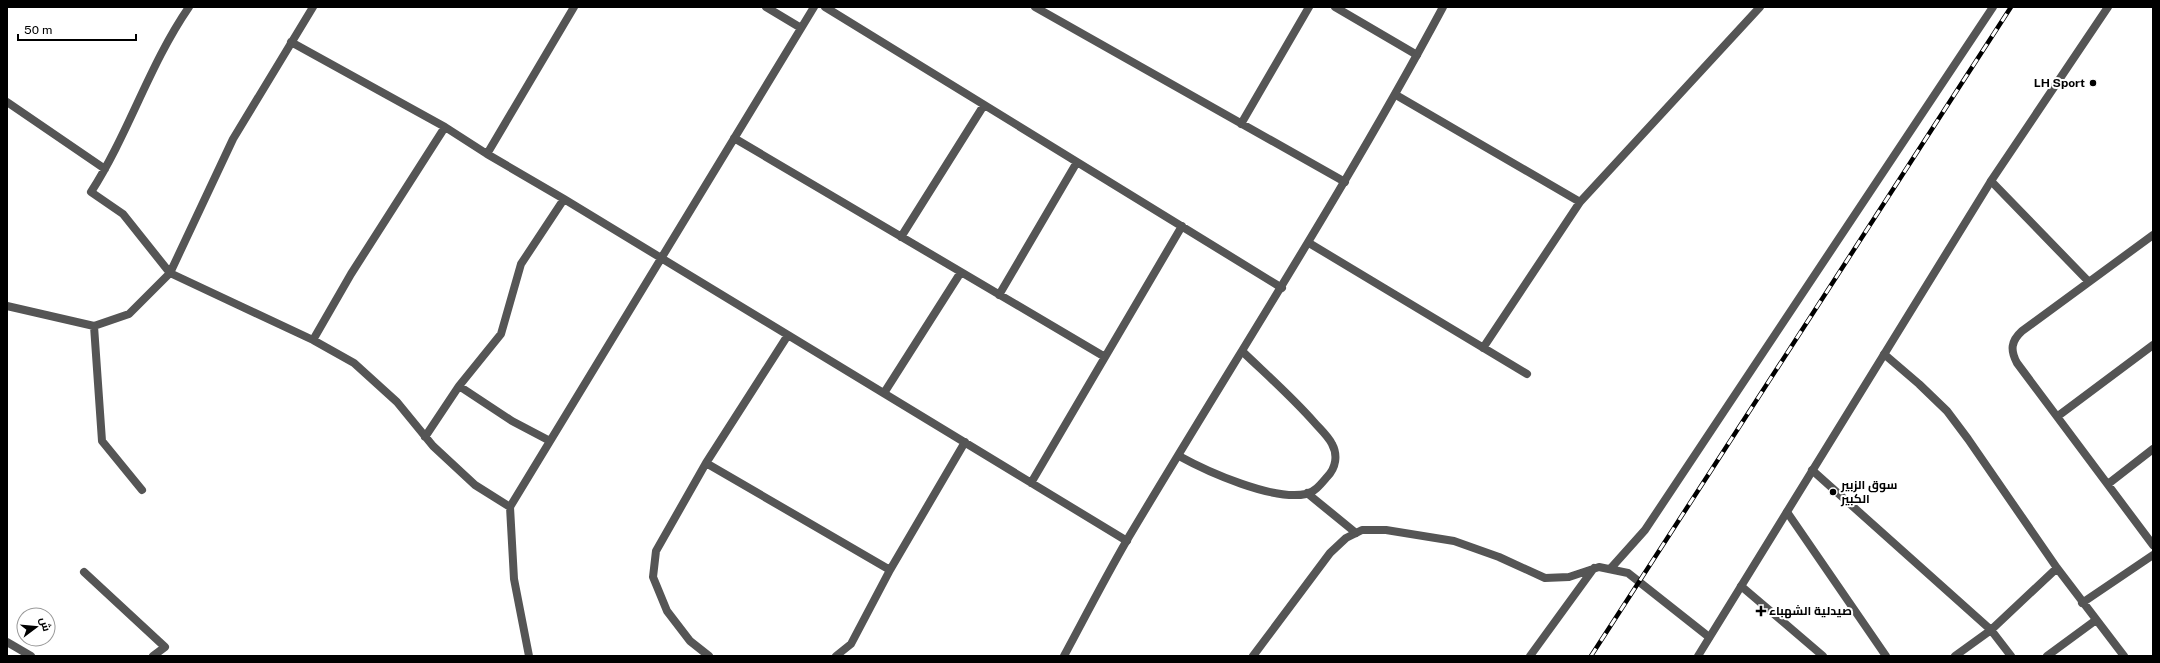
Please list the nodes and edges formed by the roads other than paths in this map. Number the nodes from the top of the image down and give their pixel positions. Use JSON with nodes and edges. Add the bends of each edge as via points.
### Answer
{"nodes":[{"id":1,"x":189,"y":7,"type":"edge"},
{"id":2,"x":313,"y":7,"type":"edge"},
{"id":3,"x":766,"y":7,"type":"edge"},
{"id":4,"x":814,"y":7,"type":"edge"},
{"id":5,"x":825,"y":7,"type":"edge"},
{"id":6,"x":1035,"y":7,"type":"edge"},
{"id":7,"x":1310,"y":7,"type":"edge"},
{"id":8,"x":1335,"y":7,"type":"edge"},
{"id":9,"x":1443,"y":7,"type":"edge"},
{"id":10,"x":1760,"y":7,"type":"edge"},
{"id":11,"x":1993,"y":7,"type":"edge"},
{"id":12,"x":2108,"y":7,"type":"edge"},
{"id":13,"x":571,"y":8,"type":"edge"},
{"id":14,"x":801,"y":28,"type":"junction"},
{"id":15,"x":291,"y":42,"type":"junction"},
{"id":16,"x":1417,"y":56,"type":"junction"},
{"id":17,"x":1396,"y":95,"type":"junction"},
{"id":18,"x":7,"y":102,"type":"edge"},
{"id":19,"x":984,"y":105,"type":"junction"},
{"id":20,"x":1241,"y":124,"type":"junction"},
{"id":21,"x":445,"y":126,"type":"junction"},
{"id":22,"x":734,"y":138,"type":"junction"},
{"id":23,"x":487,"y":154,"type":"junction"},
{"id":24,"x":1077,"y":162,"type":"junction"},
{"id":25,"x":105,"y":169,"type":"junction"},
{"id":26,"x":1991,"y":181,"type":"junction"},
{"id":27,"x":1344,"y":182,"type":"junction"},
{"id":28,"x":564,"y":199,"type":"junction"},
{"id":29,"x":1580,"y":202,"type":"junction"},
{"id":30,"x":1182,"y":226,"type":"junction"},
{"id":31,"x":2153,"y":235,"type":"edge"},
{"id":32,"x":901,"y":237,"type":"junction"},
{"id":33,"x":1310,"y":243,"type":"junction"},
{"id":34,"x":662,"y":258,"type":"junction"},
{"id":35,"x":961,"y":272,"type":"junction"},
{"id":36,"x":170,"y":273,"type":"junction"},
{"id":37,"x":2090,"y":282,"type":"junction"},
{"id":38,"x":1282,"y":288,"type":"junction"},
{"id":39,"x":999,"y":295,"type":"junction"},
{"id":40,"x":7,"y":306,"type":"edge"},
{"id":41,"x":94,"y":326,"type":"junction"},
{"id":42,"x":788,"y":335,"type":"junction"},
{"id":43,"x":313,"y":340,"type":"junction"},
{"id":44,"x":2153,"y":345,"type":"edge"},
{"id":45,"x":1483,"y":348,"type":"junction"},
{"id":46,"x":1242,"y":352,"type":"junction"},
{"id":47,"x":1884,"y":354,"type":"junction"},
{"id":48,"x":1105,"y":357,"type":"junction"},
{"id":49,"x":1527,"y":374,"type":"dead end"},
{"id":50,"x":459,"y":386,"type":"junction"},
{"id":51,"x":884,"y":393,"type":"junction"},
{"id":52,"x":2058,"y":416,"type":"junction"},
{"id":53,"x":425,"y":437,"type":"junction"},
{"id":54,"x":550,"y":441,"type":"junction"},
{"id":55,"x":965,"y":442,"type":"junction"},
{"id":56,"x":2153,"y":449,"type":"edge"},
{"id":57,"x":1179,"y":456,"type":"junction"},
{"id":58,"x":706,"y":463,"type":"junction"},
{"id":59,"x":1812,"y":470,"type":"junction"},
{"id":60,"x":1031,"y":484,"type":"junction"},
{"id":61,"x":2108,"y":484,"type":"junction"},
{"id":62,"x":142,"y":490,"type":"dead end"},
{"id":63,"x":1308,"y":493,"type":"junction"},
{"id":64,"x":510,"y":507,"type":"junction"},
{"id":65,"x":1787,"y":512,"type":"junction"},
{"id":66,"x":1356,"y":533,"type":"junction"},
{"id":67,"x":1127,"y":541,"type":"junction"},
{"id":68,"x":2153,"y":545,"type":"edge"},
{"id":69,"x":2153,"y":555,"type":"edge"},
{"id":70,"x":1594,"y":568,"type":"junction"},
{"id":71,"x":1611,"y":568,"type":"junction"},
{"id":72,"x":2057,"y":568,"type":"junction"},
{"id":73,"x":890,"y":570,"type":"junction"},
{"id":74,"x":84,"y":572,"type":"dead end"},
{"id":75,"x":1741,"y":586,"type":"junction"},
{"id":76,"x":2082,"y":603,"type":"junction"},
{"id":77,"x":2096,"y":620,"type":"junction"},
{"id":78,"x":1991,"y":630,"type":"junction"},
{"id":79,"x":1709,"y":637,"type":"junction"},
{"id":80,"x":7,"y":642,"type":"edge"},
{"id":81,"x":31,"y":656,"type":"edge"},
{"id":82,"x":153,"y":656,"type":"edge"},
{"id":83,"x":529,"y":656,"type":"edge"},
{"id":84,"x":709,"y":656,"type":"edge"},
{"id":85,"x":836,"y":656,"type":"edge"},
{"id":86,"x":1064,"y":656,"type":"edge"},
{"id":87,"x":1253,"y":656,"type":"edge"},
{"id":88,"x":1530,"y":656,"type":"edge"},
{"id":89,"x":1698,"y":656,"type":"edge"},
{"id":90,"x":1823,"y":656,"type":"edge"},
{"id":91,"x":1886,"y":656,"type":"edge"},
{"id":92,"x":1955,"y":656,"type":"edge"},
{"id":93,"x":2011,"y":656,"type":"edge"},
{"id":94,"x":2047,"y":656,"type":"edge"},
{"id":95,"x":2124,"y":656,"type":"edge"}],
"edges":[{"from":1,"to":25,"type":"street","via":[[150,74]]},
{"from":2,"to":15,"type":"street"},
{"from":3,"to":14,"type":"street"},
{"from":4,"to":14,"type":"street"},
{"from":5,"to":19,"type":"street"},
{"from":6,"to":20,"type":"street"},
{"from":7,"to":20,"type":"street"},
{"from":8,"to":16,"type":"street"},
{"from":9,"to":16,"type":"street"},
{"from":10,"to":29,"type":"street"},
{"from":11,"to":71,"type":"street","via":[[1645,530]]},
{"from":12,"to":26,"type":"street"},
{"from":13,"to":23,"type":"street"},
{"from":14,"to":22,"type":"street"},
{"from":15,"to":21,"type":"street"},
{"from":15,"to":36,"type":"street","via":[[233,139]]},
{"from":16,"to":17,"type":"street"},
{"from":17,"to":27,"type":"street"},
{"from":17,"to":29,"type":"street"},
{"from":18,"to":25,"type":"street"},
{"from":19,"to":24,"type":"street"},
{"from":19,"to":32,"type":"street"},
{"from":20,"to":27,"type":"street"},
{"from":21,"to":23,"type":"street"},
{"from":21,"to":43,"type":"street","via":[[351,274]]},
{"from":22,"to":32,"type":"street"},
{"from":22,"to":34,"type":"street"},
{"from":23,"to":28,"type":"street"},
{"from":24,"to":30,"type":"street"},
{"from":24,"to":39,"type":"street"},
{"from":25,"to":36,"type":"street","via":[[91,192],[123,214]]},
{"from":26,"to":37,"type":"street"},
{"from":26,"to":47,"type":"street"},
{"from":27,"to":33,"type":"street"},
{"from":28,"to":34,"type":"street"},
{"from":28,"to":50,"type":"street","via":[[521,264],[500,334]]},
{"from":29,"to":45,"type":"street"},
{"from":30,"to":38,"type":"street"},
{"from":30,"to":48,"type":"street"},
{"from":31,"to":37,"type":"street"},
{"from":32,"to":35,"type":"street"},
{"from":33,"to":38,"type":"street"},
{"from":33,"to":45,"type":"street"},
{"from":34,"to":42,"type":"street"},
{"from":34,"to":54,"type":"street"},
{"from":35,"to":39,"type":"street"},
{"from":35,"to":51,"type":"street"},
{"from":36,"to":41,"type":"street","via":[[128,314]]},
{"from":36,"to":43,"type":"street"},
{"from":37,"to":52,"type":"street","via":[[2022,331],[2015,337],[2012,346],[2012,355],[2016,363]]},
{"from":38,"to":46,"type":"street"},
{"from":39,"to":48,"type":"street"},
{"from":40,"to":41,"type":"street"},
{"from":41,"to":62,"type":"street","via":[[102,441]]},
{"from":42,"to":51,"type":"street"},
{"from":42,"to":58,"type":"street"},
{"from":43,"to":53,"type":"street","via":[[354,363],[398,402]]},
{"from":44,"to":52,"type":"street"},
{"from":45,"to":49,"type":"street"},
{"from":46,"to":57,"type":"street"},
{"from":46,"to":63,"type":"street","via":[[1286,392],[1332,444],[1336,457],[1332,473],[1318,488]]},
{"from":47,"to":59,"type":"street"},
{"from":47,"to":72,"type":"street","via":[[1947,411]]},
{"from":48,"to":60,"type":"street"},
{"from":50,"to":53,"type":"street"},
{"from":50,"to":54,"type":"street","via":[[512,421]]},
{"from":51,"to":55,"type":"street"},
{"from":52,"to":61,"type":"street"},
{"from":53,"to":64,"type":"street","via":[[475,485]]},
{"from":54,"to":64,"type":"street"},
{"from":55,"to":60,"type":"street"},
{"from":55,"to":73,"type":"street"},
{"from":56,"to":61,"type":"street"},
{"from":57,"to":63,"type":"street","via":[[1204,469],[1251,486],[1292,495]]},
{"from":57,"to":67,"type":"street"},
{"from":58,"to":73,"type":"street"},
{"from":58,"to":84,"type":"street","via":[[656,551],[654,577],[667,612],[690,641]]},
{"from":59,"to":65,"type":"street"},
{"from":59,"to":78,"type":"street"},
{"from":60,"to":67,"type":"street"},
{"from":61,"to":68,"type":"street"},
{"from":63,"to":66,"type":"street"},
{"from":64,"to":83,"type":"street","via":[[514,579]]},
{"from":65,"to":75,"type":"street"},
{"from":65,"to":91,"type":"street"},
{"from":66,"to":70,"type":"street","via":[[1362,530],[1386,530],[1454,541],[1499,557],[1545,578],[1569,577]]},
{"from":66,"to":87,"type":"street","via":[[1346,538],[1330,553]]},
{"from":67,"to":86,"type":"street"},
{"from":69,"to":76,"type":"street"},
{"from":70,"to":71,"type":"street"},
{"from":70,"to":88,"type":"street"},
{"from":71,"to":79,"type":"street","via":[[1628,572]]},
{"from":72,"to":76,"type":"street"},
{"from":72,"to":78,"type":"street"},
{"from":73,"to":85,"type":"street","via":[[851,644]]},
{"from":74,"to":82,"type":"street","via":[[165,647]]},
{"from":75,"to":79,"type":"street"},
{"from":75,"to":90,"type":"street"},
{"from":76,"to":77,"type":"street"},
{"from":77,"to":94,"type":"street"},
{"from":77,"to":95,"type":"street"},
{"from":78,"to":92,"type":"street"},
{"from":78,"to":93,"type":"street"},
{"from":79,"to":89,"type":"street"},
{"from":80,"to":81,"type":"street"}]}
